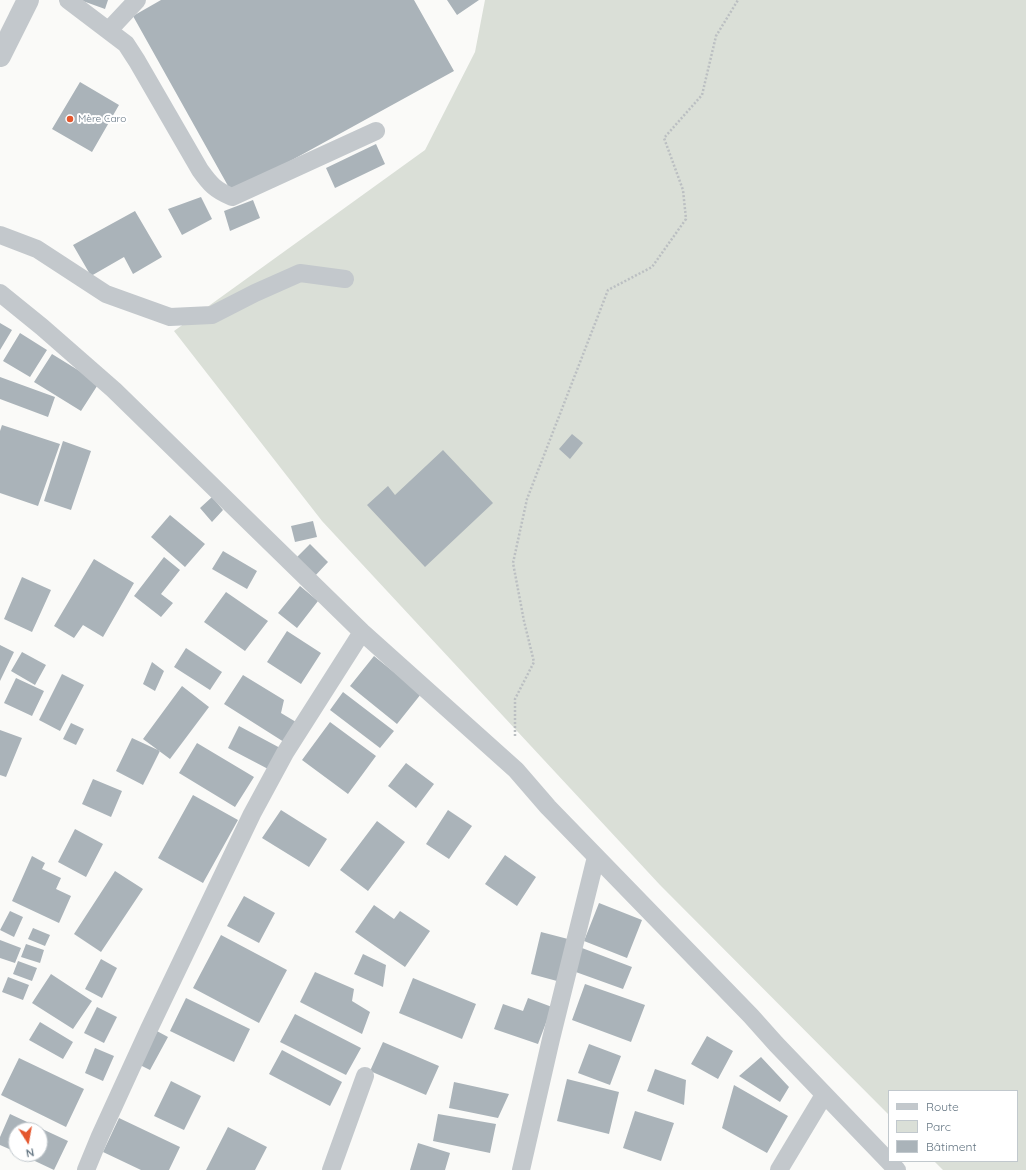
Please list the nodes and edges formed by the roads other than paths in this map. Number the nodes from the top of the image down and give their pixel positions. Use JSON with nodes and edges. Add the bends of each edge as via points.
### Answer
{"nodes":[{"id":1,"x":28,"y":0,"type":"edge"},
{"id":2,"x":68,"y":0,"type":"edge"},
{"id":3,"x":137,"y":0,"type":"edge"},
{"id":4,"x":109,"y":30,"type":"junction"},
{"id":5,"x":0,"y":56,"type":"edge"},
{"id":6,"x":376,"y":131,"type":"dead end"},
{"id":7,"x":0,"y":235,"type":"edge"},
{"id":8,"x":345,"y":279,"type":"dead end"},
{"id":9,"x":0,"y":293,"type":"edge"},
{"id":10,"x":362,"y":632,"type":"junction"},
{"id":11,"x":596,"y":857,"type":"junction"},
{"id":12,"x":366,"y":1076,"type":"dead end"},
{"id":13,"x":824,"y":1095,"type":"junction"},
{"id":14,"x":888,"y":1161,"type":"edge"},
{"id":15,"x":889,"y":1162,"type":"edge"},
{"id":16,"x":86,"y":1170,"type":"edge"},
{"id":17,"x":331,"y":1170,"type":"edge"},
{"id":18,"x":521,"y":1170,"type":"edge"},
{"id":19,"x":779,"y":1170,"type":"edge"},
{"id":20,"x":897,"y":1170,"type":"edge"}],
"edges":[{"from":1,"to":5,"type":"street"},
{"from":2,"to":4,"type":"lane"},
{"from":3,"to":4,"type":"lane"},
{"from":4,"to":6,"type":"lane","via":[[126,44],[210,184],[232,197]]},
{"from":7,"to":8,"type":"lane","via":[[37,249],[106,294],[170,317],[212,315],[300,273]]},
{"from":9,"to":10,"type":"lane","via":[[114,390]]},
{"from":10,"to":11,"type":"lane","via":[[516,770]]},
{"from":10,"to":16,"type":"lane","via":[[285,753],[252,814],[149,1029]]},
{"from":11,"to":13,"type":"lane","via":[[746,1010]]},
{"from":11,"to":18,"type":"lane"},
{"from":12,"to":17,"type":"lane"},
{"from":13,"to":14,"type":"lane"},
{"from":13,"to":19,"type":"lane"},
{"from":15,"to":20,"type":"lane"}]}
